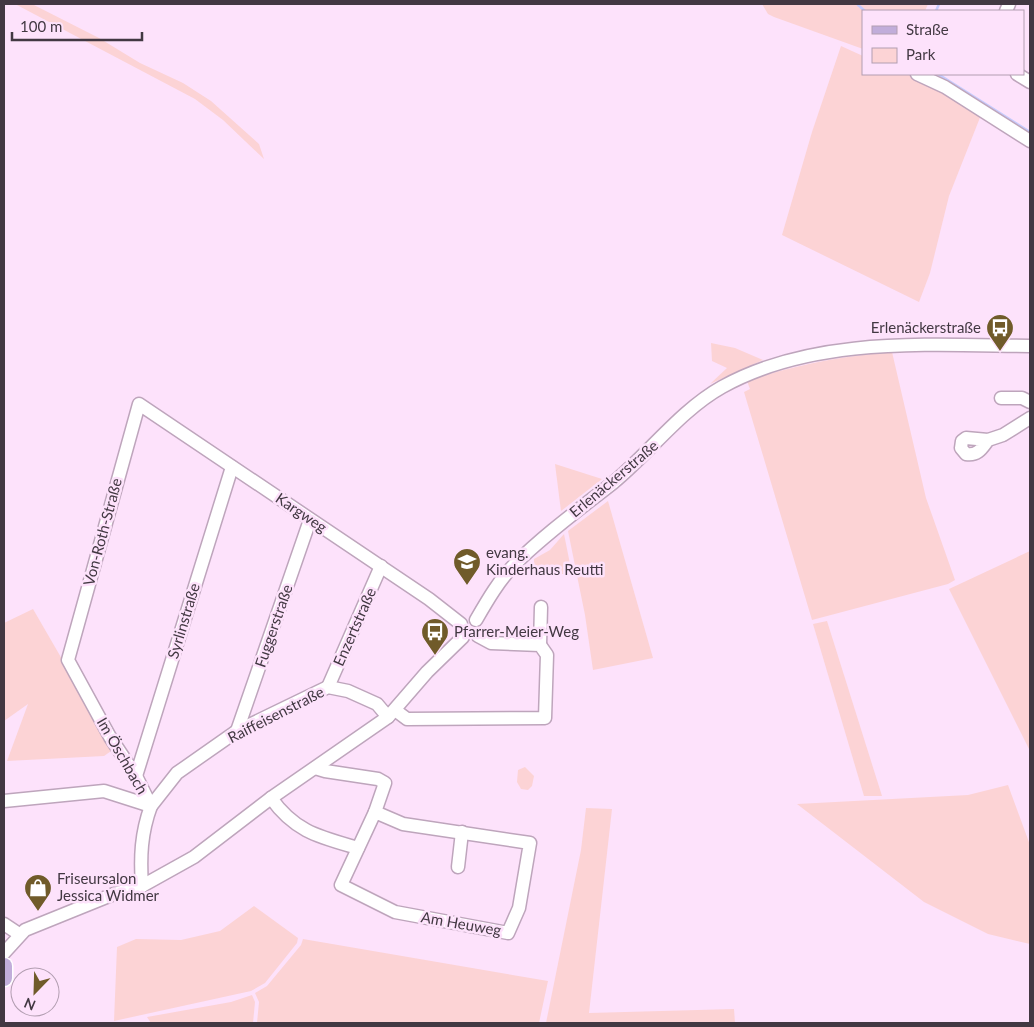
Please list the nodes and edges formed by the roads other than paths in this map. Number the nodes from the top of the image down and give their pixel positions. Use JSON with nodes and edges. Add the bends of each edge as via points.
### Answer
{"nodes":[{"id":1,"x":919,"y":75,"type":"edge"},
{"id":2,"x":1019,"y":75,"type":"edge"},
{"id":3,"x":1030,"y":82,"type":"edge"},
{"id":4,"x":1030,"y":141,"type":"edge"},
{"id":5,"x":1030,"y":346,"type":"edge"},
{"id":6,"x":1001,"y":398,"type":"dead end"},
{"id":7,"x":1030,"y":402,"type":"edge"},
{"id":8,"x":138,"y":404,"type":"joint"},
{"id":9,"x":1030,"y":418,"type":"edge"},
{"id":10,"x":988,"y":440,"type":"dead end"},
{"id":11,"x":232,"y":467,"type":"junction"},
{"id":12,"x":310,"y":520,"type":"junction"},
{"id":13,"x":381,"y":566,"type":"junction"},
{"id":14,"x":541,"y":607,"type":"dead end"},
{"id":15,"x":476,"y":620,"type":"junction"},
{"id":16,"x":462,"y":630,"type":"junction"},
{"id":17,"x":478,"y":636,"type":"junction"},
{"id":18,"x":540,"y":645,"type":"junction"},
{"id":19,"x":68,"y":660,"type":"joint"},
{"id":20,"x":328,"y":687,"type":"junction"},
{"id":21,"x":391,"y":713,"type":"junction"},
{"id":22,"x":237,"y":731,"type":"junction"},
{"id":23,"x":315,"y":768,"type":"junction"},
{"id":24,"x":136,"y":776,"type":"junction"},
{"id":25,"x":272,"y":798,"type":"junction"},
{"id":26,"x":4,"y":801,"type":"edge"},
{"id":27,"x":151,"y":806,"type":"junction"},
{"id":28,"x":375,"y":812,"type":"junction"},
{"id":29,"x":462,"y":832,"type":"junction"},
{"id":30,"x":358,"y":848,"type":"junction"},
{"id":31,"x":458,"y":867,"type":"dead end"},
{"id":32,"x":142,"y":886,"type":"junction"},
{"id":33,"x":4,"y":924,"type":"edge"},
{"id":34,"x":19,"y":934,"type":"junction"},
{"id":35,"x":4,"y":953,"type":"edge"},
{"id":36,"x":4,"y":966,"type":"edge"},
{"id":37,"x":4,"y":978,"type":"edge"}],
"edges":[{"from":1,"to":4,"type":"street"},
{"from":2,"to":3,"type":"street"},
{"from":5,"to":15,"type":"street","name":"Erlenäckerstraße","via":[[910,344],[849,350],[770,365],[722,388],[514,565]]},
{"from":6,"to":7,"type":"street","via":[[1022,398]]},
{"from":8,"to":11,"type":"street","name":"Kargweg"},
{"from":8,"to":19,"type":"street","name":"Von-Roth-Straße"},
{"from":9,"to":10,"type":"street"},
{"from":11,"to":12,"type":"street","name":"Kargweg"},
{"from":11,"to":24,"type":"street","name":"Syrlinstraße"},
{"from":12,"to":13,"type":"street","name":"Kargweg"},
{"from":12,"to":22,"type":"street","name":"Fuggerstraße"},
{"from":13,"to":16,"type":"street","name":"Kargweg"},
{"from":13,"to":20,"type":"street","name":"Enzertstraße"},
{"from":14,"to":18,"type":"street"},
{"from":15,"to":16,"type":"street","via":[[470,619]]},
{"from":15,"to":17,"type":"street","via":[[481,629]]},
{"from":16,"to":17,"type":"street","via":[[473,639]]},
{"from":16,"to":21,"type":"street"},
{"from":17,"to":18,"type":"street","via":[[491,643]]},
{"from":18,"to":21,"type":"street","via":[[547,655],[545,718],[408,719]]},
{"from":19,"to":24,"type":"street","name":"Im Öschbach","via":[[110,737]]},
{"from":20,"to":21,"type":"street","name":"Raiffeisenstraße","via":[[348,691]]},
{"from":20,"to":22,"type":"street","name":"Raiffeisenstraße"},
{"from":21,"to":23,"type":"street"},
{"from":22,"to":27,"type":"street","name":"Raiffeisenstraße","via":[[177,773]]},
{"from":23,"to":25,"type":"street"},
{"from":23,"to":28,"type":"street","name":"Am Heuweg","via":[[385,783]]},
{"from":24,"to":27,"type":"street","name":"Im Öschbach"},
{"from":25,"to":30,"type":"street","via":[[282,814],[301,829]]},
{"from":25,"to":32,"type":"street","via":[[194,857]]},
{"from":26,"to":27,"type":"street","via":[[104,791]]},
{"from":27,"to":32,"type":"street","name":"Im Öschbach","via":[[142,834]]},
{"from":28,"to":29,"type":"street","name":"Am Heuweg","via":[[403,824]]},
{"from":28,"to":30,"type":"street","name":"Am Heuweg"},
{"from":29,"to":30,"type":"street","name":"Am Heuweg","via":[[530,843],[518,908],[508,933],[395,912],[341,885]]},
{"from":29,"to":31,"type":"street"},
{"from":32,"to":34,"type":"street","via":[[88,904]]},
{"from":33,"to":34,"type":"street"},
{"from":34,"to":35,"type":"street"},
{"from":36,"to":37,"type":"main road"}]}
